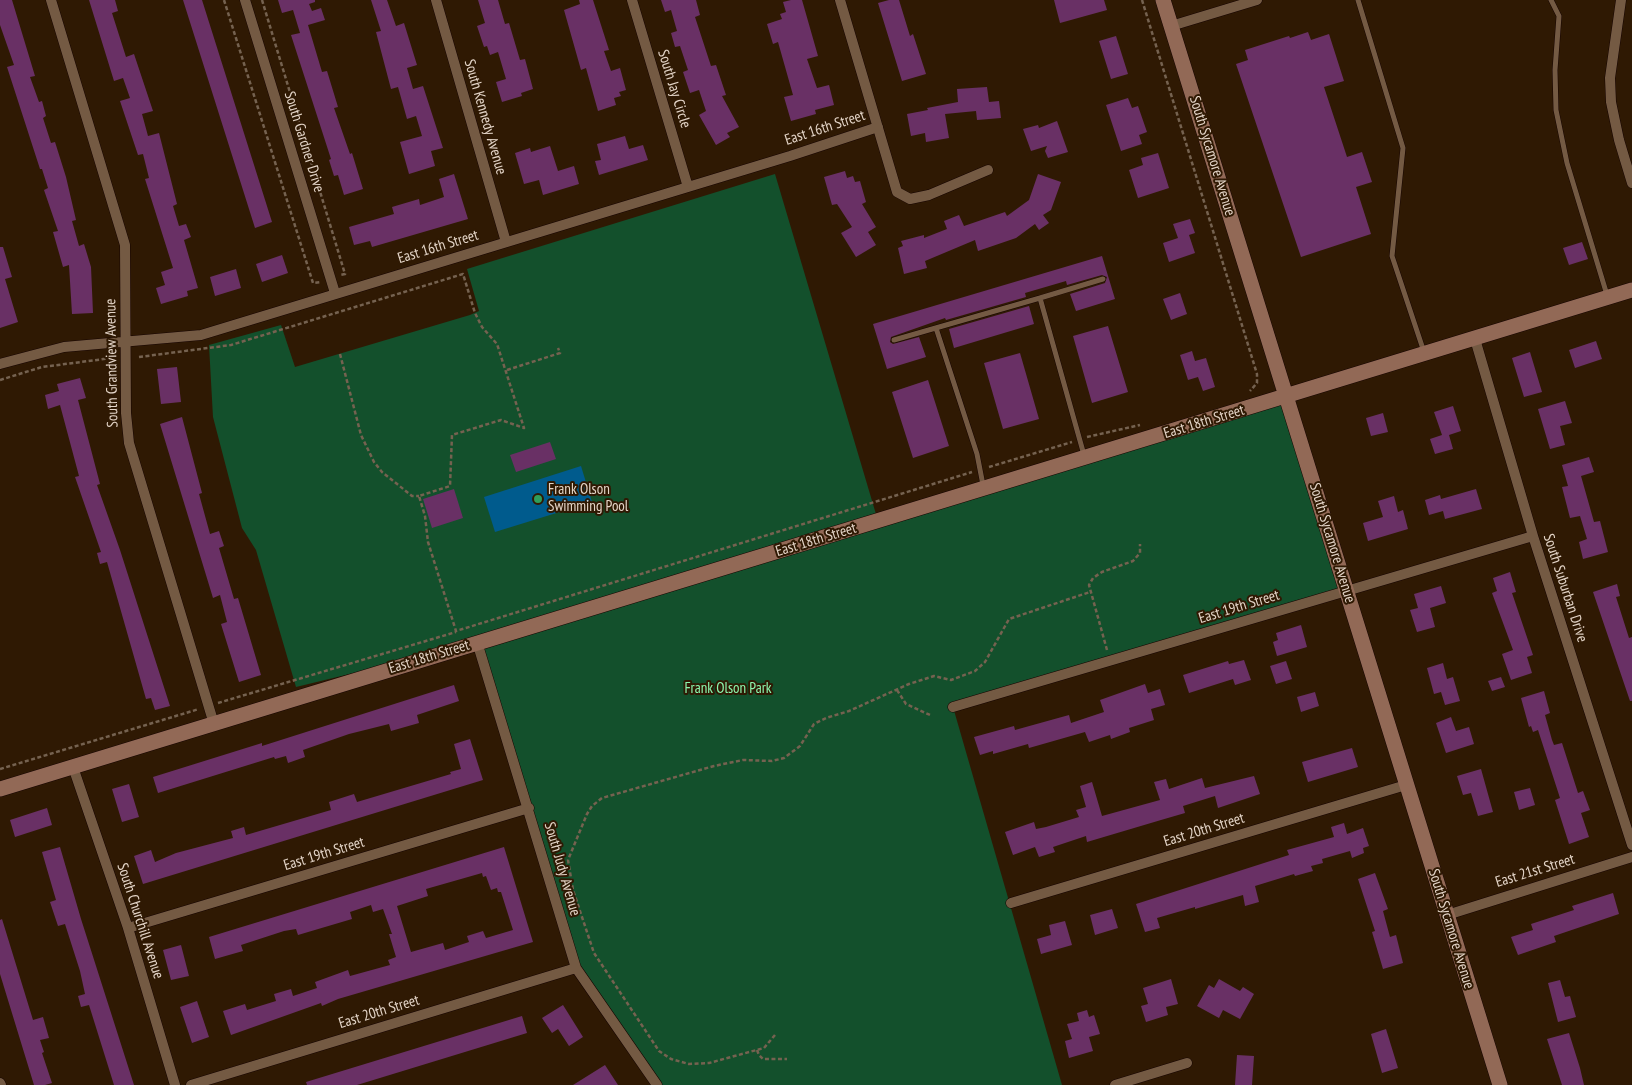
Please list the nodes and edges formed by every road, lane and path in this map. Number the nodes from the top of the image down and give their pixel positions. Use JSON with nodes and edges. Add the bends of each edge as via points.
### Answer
{"nodes":[{"id":1,"x":50,"y":0,"type":"edge"},
{"id":2,"x":245,"y":0,"type":"edge"},
{"id":3,"x":436,"y":0,"type":"edge"},
{"id":4,"x":632,"y":0,"type":"edge"},
{"id":5,"x":840,"y":0,"type":"edge"},
{"id":6,"x":1142,"y":0,"type":"edge"},
{"id":7,"x":1163,"y":0,"type":"edge"},
{"id":8,"x":1257,"y":0,"type":"edge"},
{"id":9,"x":1358,"y":0,"type":"edge"},
{"id":10,"x":1551,"y":0,"type":"edge"},
{"id":11,"x":1621,"y":0,"type":"edge"},
{"id":12,"x":1171,"y":26,"type":"junction"},
{"id":13,"x":878,"y":127,"type":"junction"},
{"id":14,"x":988,"y":170,"type":"dead end"},
{"id":15,"x":1632,"y":183,"type":"edge"},
{"id":16,"x":688,"y":187,"type":"junction"},
{"id":17,"x":506,"y":242,"type":"junction"},
{"id":18,"x":1103,"y":279,"type":"dead end"},
{"id":19,"x":1632,"y":290,"type":"edge"},
{"id":20,"x":335,"y":293,"type":"junction"},
{"id":21,"x":1040,"y":298,"type":"junction"},
{"id":22,"x":1608,"y":298,"type":"junction"},
{"id":23,"x":936,"y":328,"type":"junction"},
{"id":24,"x":1475,"y":339,"type":"junction"},
{"id":25,"x":126,"y":340,"type":"junction"},
{"id":26,"x":894,"y":340,"type":"dead end"},
{"id":27,"x":558,"y":348,"type":"dead end"},
{"id":28,"x":340,"y":354,"type":"dead end"},
{"id":29,"x":1424,"y":355,"type":"junction"},
{"id":30,"x":138,"y":356,"type":"dead end"},
{"id":31,"x":112,"y":358,"type":"dead end"},
{"id":32,"x":0,"y":364,"type":"edge"},
{"id":33,"x":507,"y":370,"type":"junction"},
{"id":34,"x":0,"y":380,"type":"edge"},
{"id":35,"x":1243,"y":393,"type":"dead end"},
{"id":36,"x":1287,"y":397,"type":"junction"},
{"id":37,"x":1145,"y":424,"type":"dead end"},
{"id":38,"x":1080,"y":439,"type":"junction"},
{"id":39,"x":1085,"y":458,"type":"junction"},
{"id":40,"x":980,"y":470,"type":"junction"},
{"id":41,"x":984,"y":489,"type":"junction"},
{"id":42,"x":418,"y":496,"type":"junction"},
{"id":43,"x":1533,"y":536,"type":"junction"},
{"id":44,"x":1140,"y":544,"type":"dead end"},
{"id":45,"x":1346,"y":590,"type":"junction"},
{"id":46,"x":1090,"y":592,"type":"junction"},
{"id":47,"x":456,"y":631,"type":"junction"},
{"id":48,"x":477,"y":642,"type":"junction"},
{"id":49,"x":1110,"y":661,"type":"junction"},
{"id":50,"x":897,"y":690,"type":"junction"},
{"id":51,"x":208,"y":706,"type":"junction"},
{"id":52,"x":953,"y":707,"type":"dead end"},
{"id":53,"x":930,"y":715,"type":"dead end"},
{"id":54,"x":214,"y":724,"type":"junction"},
{"id":55,"x":73,"y":767,"type":"junction"},
{"id":56,"x":0,"y":770,"type":"edge"},
{"id":57,"x":1406,"y":785,"type":"junction"},
{"id":58,"x":0,"y":789,"type":"edge"},
{"id":59,"x":529,"y":808,"type":"junction"},
{"id":60,"x":1632,"y":845,"type":"edge"},
{"id":61,"x":1632,"y":857,"type":"edge"},
{"id":62,"x":1011,"y":904,"type":"dead end"},
{"id":63,"x":1446,"y":915,"type":"junction"},
{"id":64,"x":128,"y":928,"type":"junction"},
{"id":65,"x":576,"y":968,"type":"junction"},
{"id":66,"x":775,"y":1036,"type":"dead end"},
{"id":67,"x":757,"y":1050,"type":"junction"},
{"id":68,"x":787,"y":1059,"type":"dead end"},
{"id":69,"x":1187,"y":1063,"type":"dead end"},
{"id":70,"x":175,"y":1085,"type":"edge"},
{"id":71,"x":192,"y":1085,"type":"edge"},
{"id":72,"x":656,"y":1085,"type":"edge"},
{"id":73,"x":1115,"y":1085,"type":"edge"},
{"id":74,"x":1500,"y":1085,"type":"edge"}],
"edges":[{"from":1,"to":25,"type":"street","name":"South Grandview Avenue","via":[[125,245]]},
{"from":2,"to":20,"type":"street","name":"South Gardner Drive"},
{"from":3,"to":17,"type":"street","name":"South Kennedy Avenue"},
{"from":4,"to":16,"type":"street","name":"South Jay Circle"},
{"from":5,"to":13,"type":"street"},
{"from":6,"to":35,"type":"path","via":[[1257,374],[1257,383],[1252,390]]},
{"from":7,"to":12,"type":"street","name":"South Sycamore Avenue"},
{"from":8,"to":12,"type":"street"},
{"from":9,"to":29,"type":"lane","via":[[1403,148],[1392,256]]},
{"from":10,"to":22,"type":"lane","via":[[1559,16],[1556,110],[1566,157]]},
{"from":11,"to":15,"type":"street","via":[[1610,94]]},
{"from":12,"to":36,"type":"street","name":"South Sycamore Avenue"},
{"from":13,"to":14,"type":"street","via":[[897,192],[910,199],[929,195]]},
{"from":13,"to":16,"type":"street","name":"East 16th Street"},
{"from":16,"to":17,"type":"street","name":"East 16th Street"},
{"from":17,"to":20,"type":"street","name":"East 16th Street"},
{"from":18,"to":21,"type":"lane"},
{"from":19,"to":22,"type":"street","name":"East 18th Street"},
{"from":20,"to":25,"type":"street","name":"East 16th Street","via":[[201,334]]},
{"from":21,"to":23,"type":"lane"},
{"from":21,"to":38,"type":"lane"},
{"from":22,"to":24,"type":"street","name":"East 18th Street"},
{"from":23,"to":26,"type":"lane"},
{"from":23,"to":40,"type":"lane"},
{"from":24,"to":29,"type":"street","name":"East 18th Street"},
{"from":24,"to":43,"type":"street","name":"South Suburban Drive"},
{"from":25,"to":32,"type":"street","name":"East 16th Street","via":[[64,348]]},
{"from":25,"to":51,"type":"street","name":"South Grandview Avenue","via":[[129,443]]},
{"from":27,"to":33,"type":"path","via":[[560,353]]},
{"from":28,"to":42,"type":"path","via":[[361,435],[374,462],[412,496]]},
{"from":29,"to":36,"type":"street","name":"East 18th Street"},
{"from":30,"to":33,"type":"path","via":[[231,345],[463,274],[475,313],[497,344]]},
{"from":31,"to":34,"type":"path","via":[[42,368]]},
{"from":33,"to":42,"type":"path","via":[[524,428],[501,420],[452,435],[450,486]]},
{"from":36,"to":39,"type":"street","name":"East 18th Street"},
{"from":36,"to":45,"type":"street","name":"South Sycamore Avenue"},
{"from":37,"to":38,"type":"path"},
{"from":38,"to":39,"type":"lane"},
{"from":38,"to":40,"type":"path"},
{"from":39,"to":41,"type":"street","name":"East 18th Street"},
{"from":40,"to":41,"type":"lane"},
{"from":40,"to":47,"type":"path"},
{"from":41,"to":48,"type":"street","name":"East 18th Street"},
{"from":42,"to":47,"type":"path","via":[[425,516],[428,542]]},
{"from":43,"to":45,"type":"street","name":"East 19th Street"},
{"from":43,"to":60,"type":"street","name":"South Suburban Drive"},
{"from":44,"to":46,"type":"path","via":[[1140,553],[1133,561],[1093,578]]},
{"from":45,"to":49,"type":"street","name":"East 19th Street"},
{"from":45,"to":57,"type":"street","name":"South Sycamore Avenue"},
{"from":46,"to":49,"type":"path"},
{"from":46,"to":50,"type":"path","via":[[1009,619],[985,662],[965,677],[951,680],[934,676]]},
{"from":47,"to":51,"type":"path"},
{"from":48,"to":54,"type":"street","name":"East 18th Street"},
{"from":48,"to":59,"type":"street","name":"South Judy Avenue"},
{"from":49,"to":52,"type":"street","name":"East 19th Street"},
{"from":50,"to":53,"type":"path","via":[[906,704]]},
{"from":50,"to":67,"type":"path","via":[[814,724],[800,746],[784,758],[742,760],[714,766],[602,798],[587,814],[568,860],[573,890],[594,953],[659,1050],[671,1059],[689,1064],[709,1064]]},
{"from":51,"to":54,"type":"street","name":"South Grandview Avenue"},
{"from":51,"to":56,"type":"path"},
{"from":54,"to":55,"type":"street","name":"East 18th Street"},
{"from":55,"to":58,"type":"street","name":"East 18th Street"},
{"from":55,"to":64,"type":"street","name":"South Churchill Avenue"},
{"from":57,"to":62,"type":"street","name":"East 20th Street"},
{"from":57,"to":63,"type":"street","name":"South Sycamore Avenue"},
{"from":59,"to":64,"type":"street","name":"East 19th Street"},
{"from":59,"to":65,"type":"street","name":"South Judy Avenue"},
{"from":61,"to":63,"type":"street","name":"East 21st Street"},
{"from":63,"to":74,"type":"street","name":"South Sycamore Avenue"},
{"from":64,"to":70,"type":"street","name":"South Churchill Avenue"},
{"from":65,"to":71,"type":"street","name":"East 20th Street"},
{"from":65,"to":72,"type":"street","name":"South Judy Avenue"},
{"from":66,"to":67,"type":"path","via":[[770,1044]]},
{"from":67,"to":68,"type":"path","via":[[764,1059]]},
{"from":69,"to":73,"type":"street"}]}
